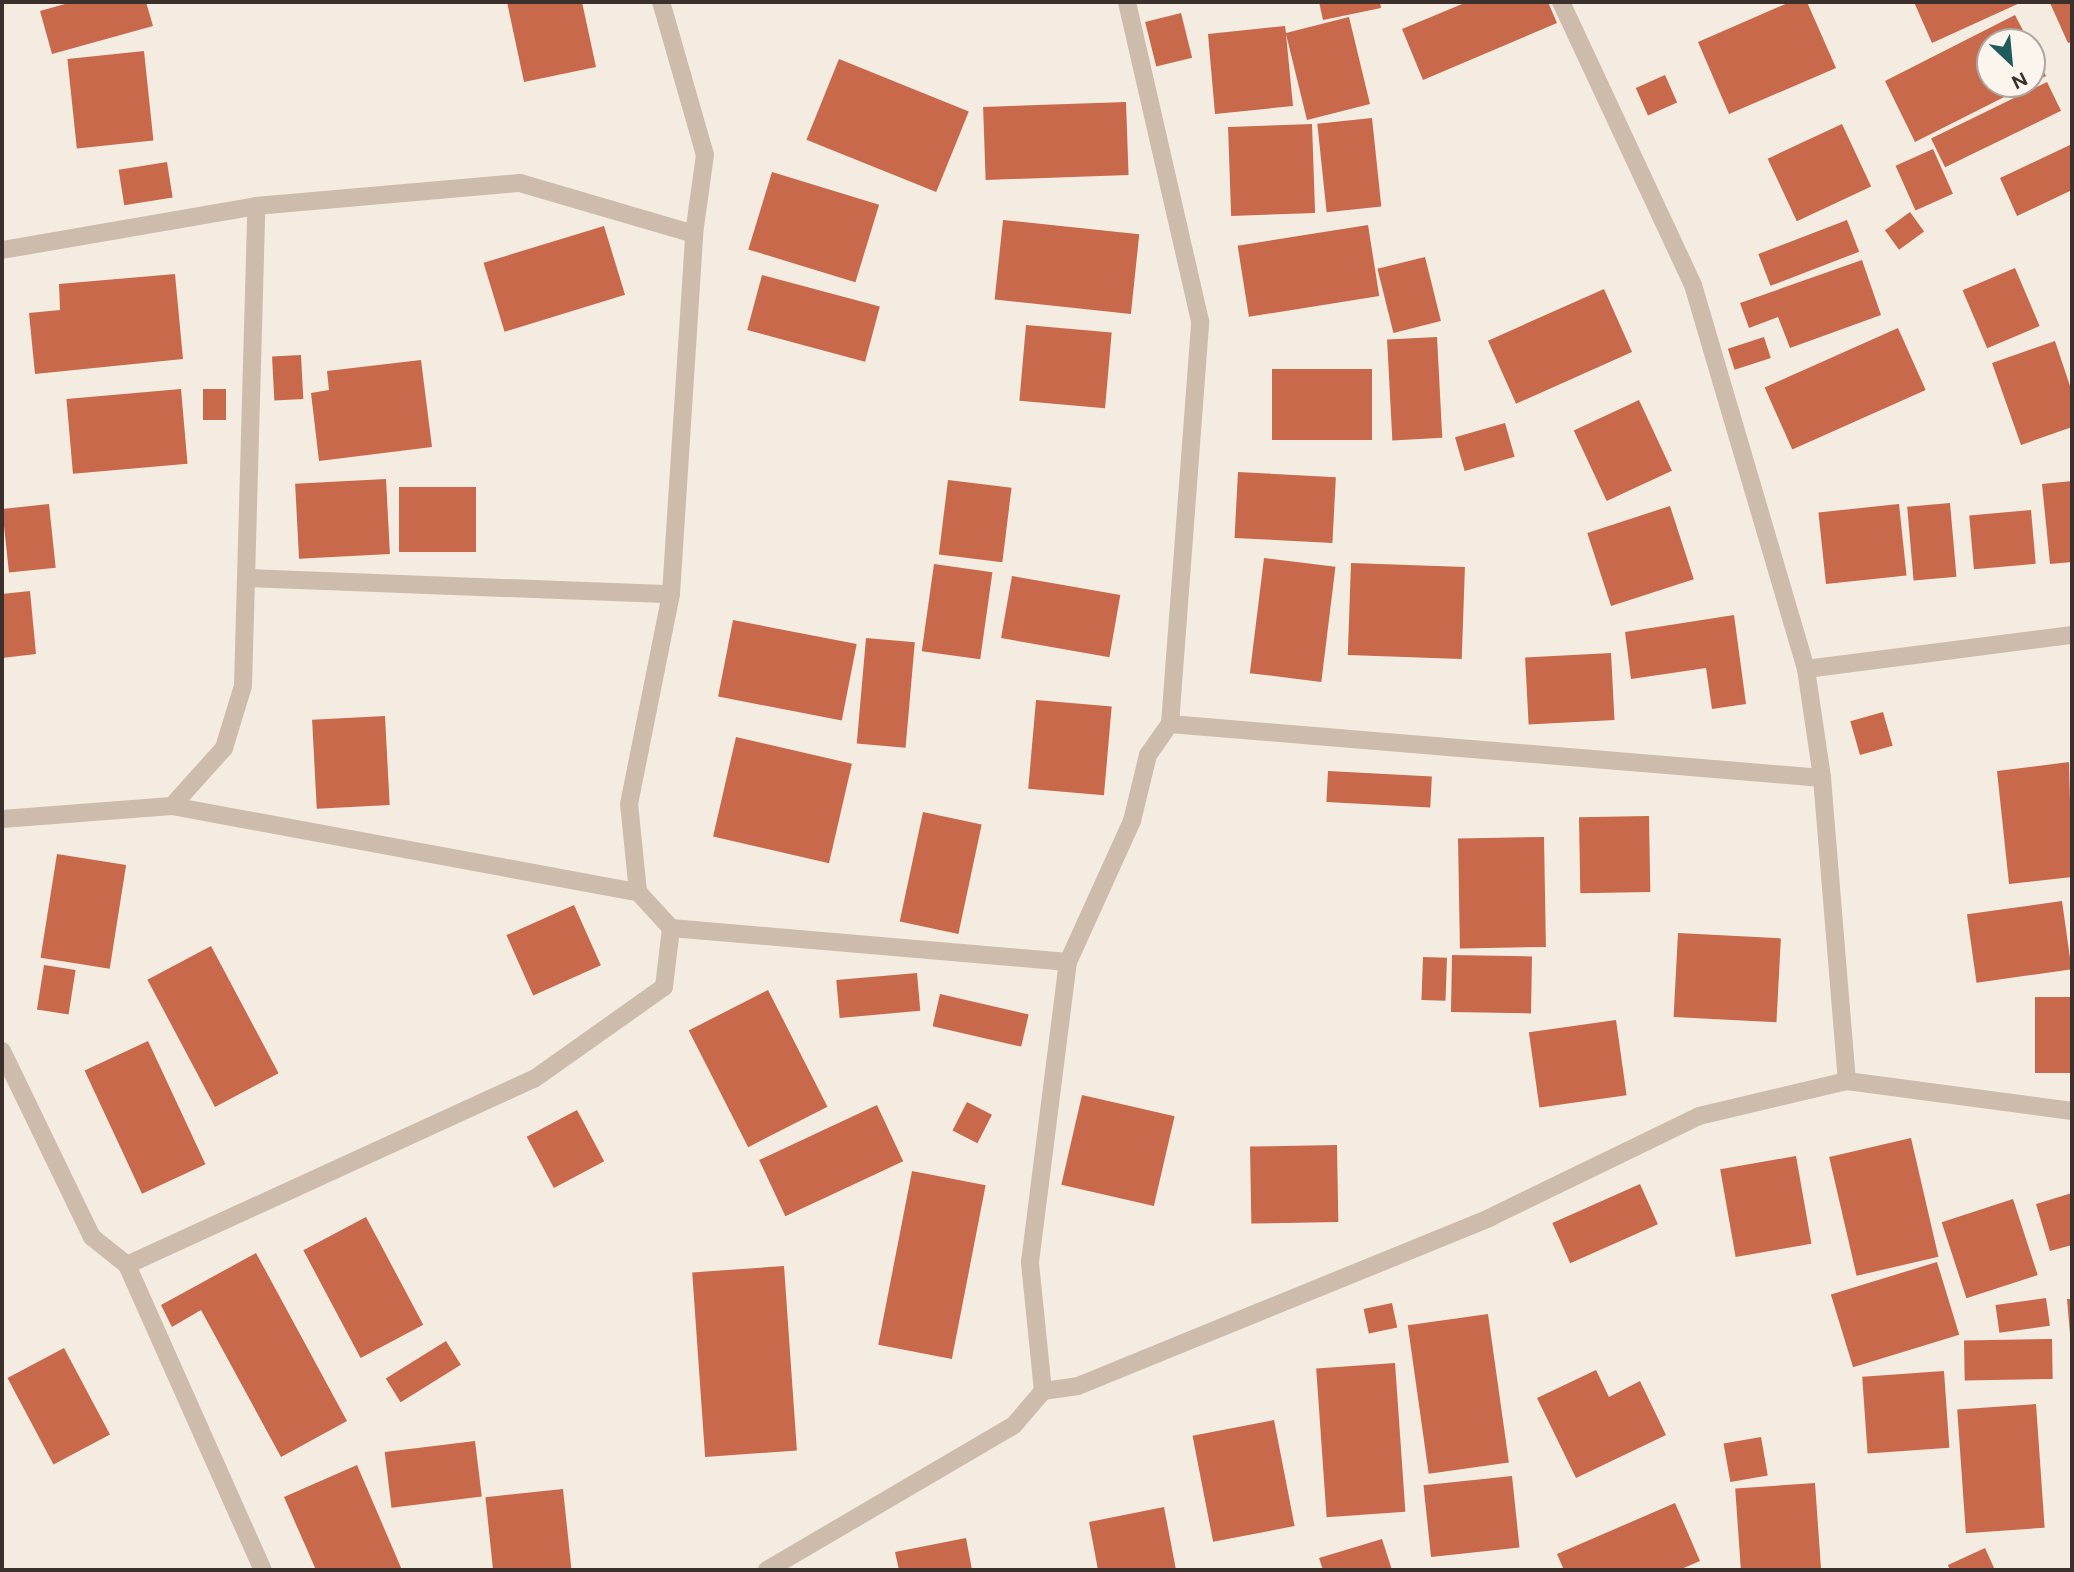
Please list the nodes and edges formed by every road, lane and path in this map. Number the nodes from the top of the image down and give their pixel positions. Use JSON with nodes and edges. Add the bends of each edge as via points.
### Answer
{"nodes":[{"id":1,"x":661,"y":2,"type":"edge"},
{"id":2,"x":1127,"y":2,"type":"edge"},
{"id":3,"x":1561,"y":2,"type":"edge"},
{"id":4,"x":256,"y":206,"type":"junction"},
{"id":5,"x":694,"y":234,"type":"junction"},
{"id":6,"x":2,"y":250,"type":"edge"},
{"id":7,"x":246,"y":578,"type":"junction"},
{"id":8,"x":671,"y":594,"type":"junction"},
{"id":9,"x":2072,"y":635,"type":"edge"},
{"id":10,"x":1806,"y":669,"type":"junction"},
{"id":11,"x":1170,"y":724,"type":"junction"},
{"id":12,"x":1822,"y":778,"type":"junction"},
{"id":13,"x":172,"y":806,"type":"junction"},
{"id":14,"x":2,"y":819,"type":"edge"},
{"id":15,"x":638,"y":892,"type":"junction"},
{"id":16,"x":671,"y":928,"type":"junction"},
{"id":17,"x":1068,"y":962,"type":"junction"},
{"id":18,"x":2,"y":1051,"type":"edge"},
{"id":19,"x":1847,"y":1081,"type":"junction"},
{"id":20,"x":2072,"y":1111,"type":"edge"},
{"id":21,"x":127,"y":1265,"type":"junction"},
{"id":22,"x":1043,"y":1391,"type":"junction"},
{"id":23,"x":262,"y":1570,"type":"edge"},
{"id":24,"x":767,"y":1570,"type":"edge"}],
"edges":[{"from":1,"to":5,"type":"street","via":[[705,155]]},
{"from":2,"to":11,"type":"street","via":[[1200,321]]},
{"from":3,"to":10,"type":"street","via":[[1693,285]]},
{"from":4,"to":5,"type":"street","via":[[520,183]]},
{"from":4,"to":6,"type":"street"},
{"from":4,"to":7,"type":"street"},
{"from":5,"to":8,"type":"street"},
{"from":7,"to":8,"type":"street"},
{"from":7,"to":13,"type":"street","via":[[243,686],[224,748]]},
{"from":8,"to":15,"type":"street","via":[[629,804]]},
{"from":9,"to":10,"type":"street"},
{"from":10,"to":12,"type":"street"},
{"from":11,"to":12,"type":"street"},
{"from":11,"to":17,"type":"street","via":[[1149,755],[1132,821]]},
{"from":12,"to":19,"type":"street"},
{"from":13,"to":14,"type":"street"},
{"from":13,"to":15,"type":"street"},
{"from":15,"to":16,"type":"street"},
{"from":16,"to":17,"type":"street"},
{"from":16,"to":21,"type":"street","via":[[664,988],[534,1079]]},
{"from":17,"to":22,"type":"street","via":[[1030,1262]]},
{"from":18,"to":21,"type":"street","via":[[92,1237]]},
{"from":19,"to":20,"type":"street"},
{"from":19,"to":22,"type":"street","via":[[1699,1116],[1489,1218],[1078,1386]]},
{"from":21,"to":23,"type":"street"},
{"from":22,"to":24,"type":"street","via":[[1014,1425]]}]}
